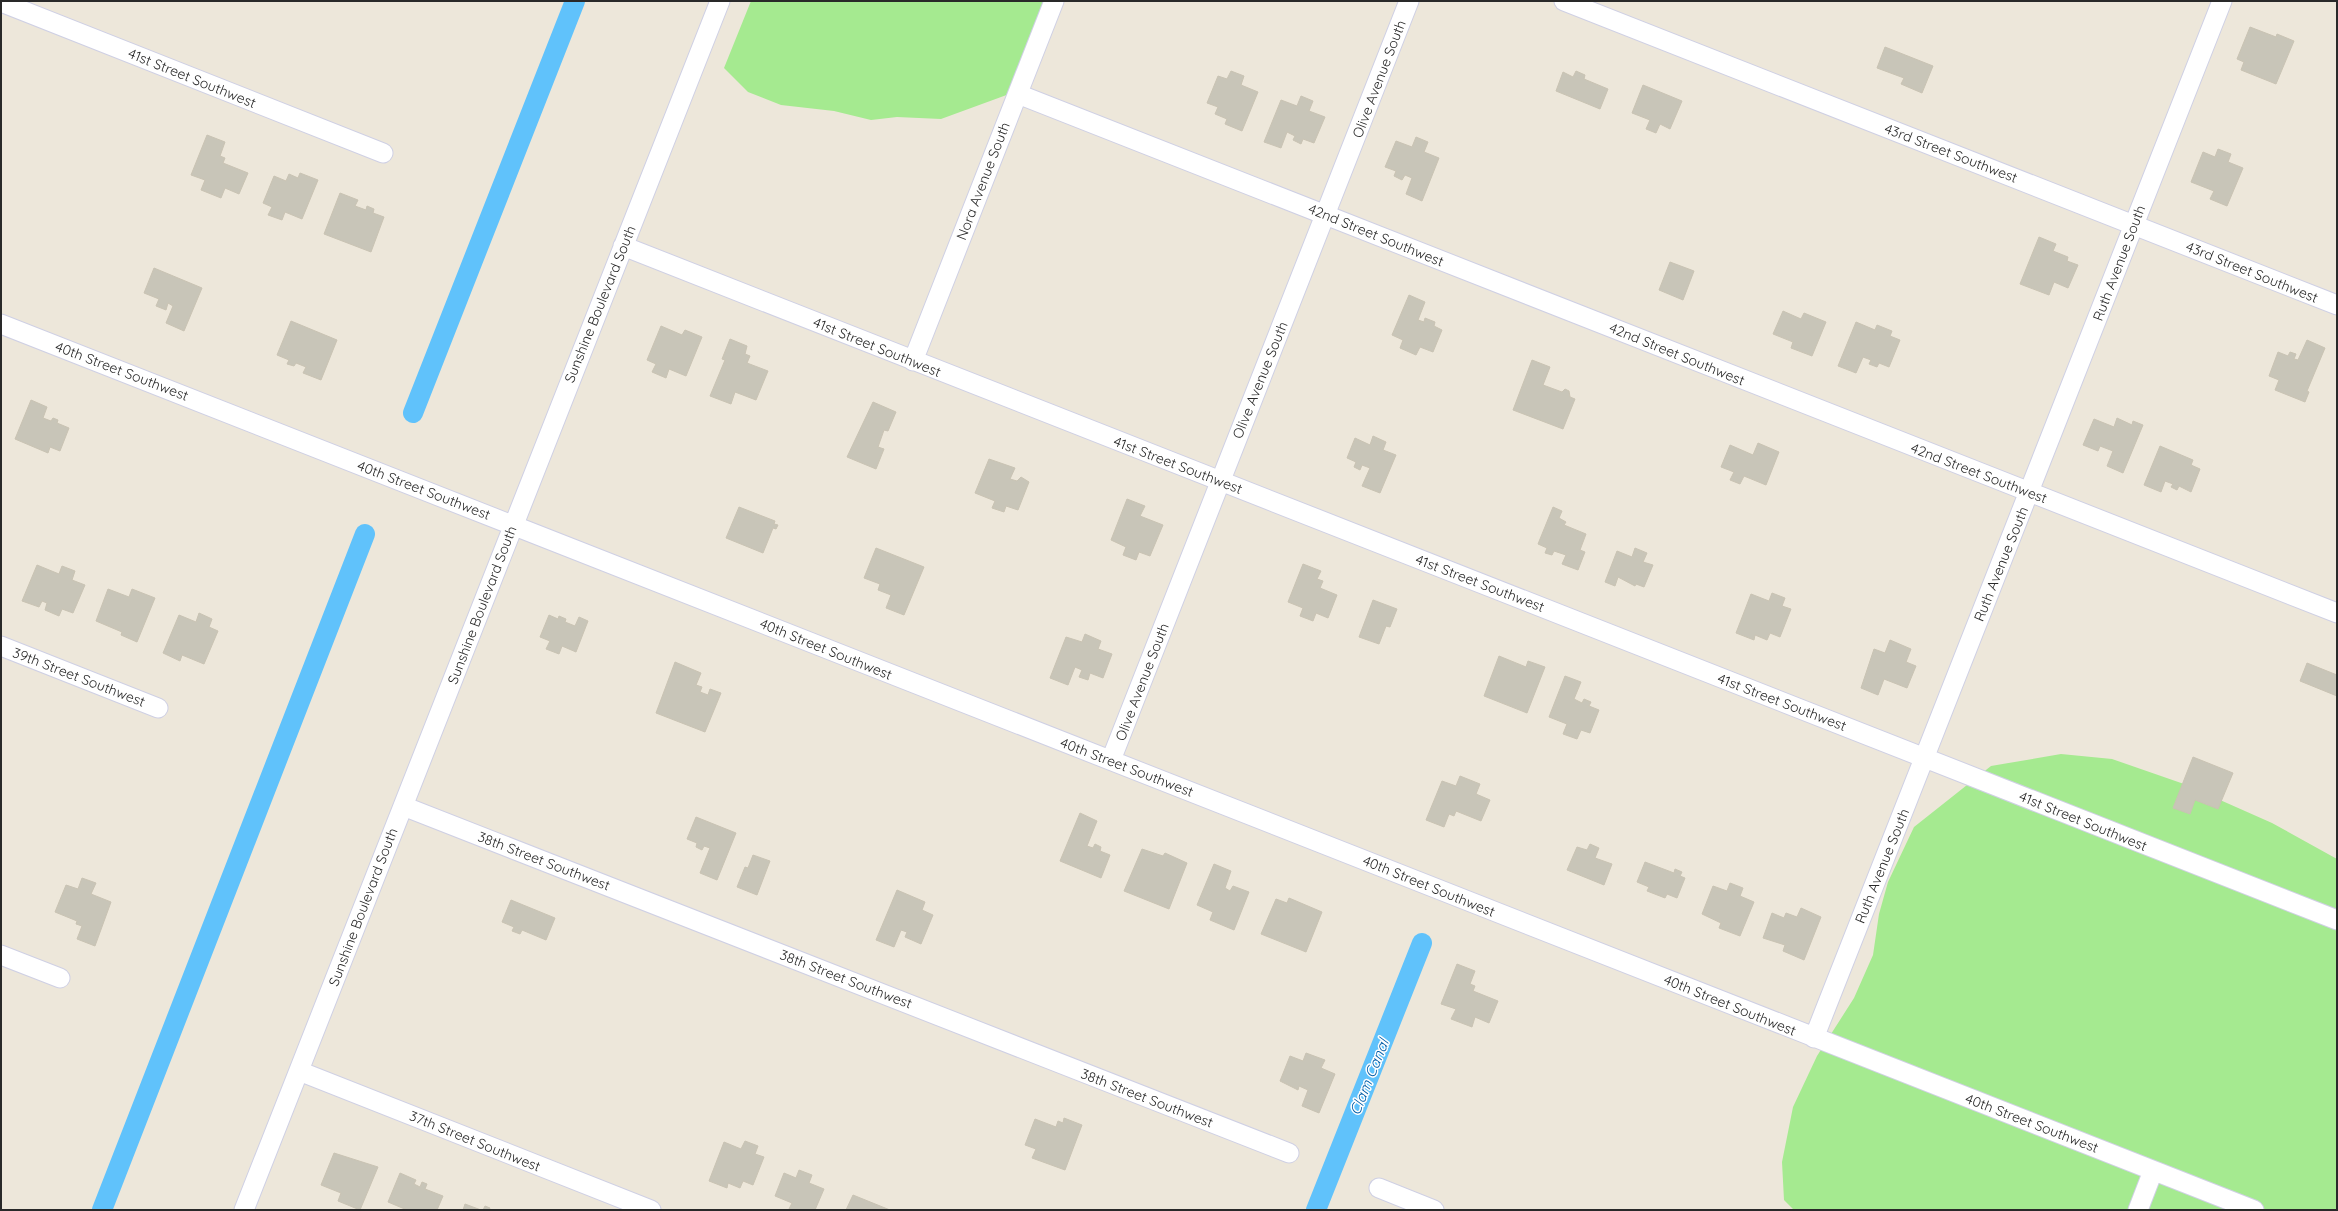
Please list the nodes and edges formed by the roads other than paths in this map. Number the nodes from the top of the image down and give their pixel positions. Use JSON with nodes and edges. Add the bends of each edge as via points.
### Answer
{"nodes":[{"id":1,"x":720,"y":1,"type":"edge"},
{"id":2,"x":1054,"y":1,"type":"edge"},
{"id":3,"x":1410,"y":1,"type":"edge"},
{"id":4,"x":1564,"y":1,"type":"edge"},
{"id":5,"x":2222,"y":1,"type":"edge"},
{"id":6,"x":1,"y":2,"type":"edge"},
{"id":7,"x":1018,"y":94,"type":"junction"},
{"id":8,"x":383,"y":153,"type":"dead end"},
{"id":9,"x":1326,"y":215,"type":"junction"},
{"id":10,"x":2133,"y":225,"type":"junction"},
{"id":11,"x":623,"y":246,"type":"junction"},
{"id":12,"x":2337,"y":305,"type":"edge"},
{"id":13,"x":1,"y":324,"type":"edge"},
{"id":14,"x":913,"y":361,"type":"junction"},
{"id":15,"x":1220,"y":482,"type":"junction"},
{"id":16,"x":2029,"y":493,"type":"junction"},
{"id":17,"x":513,"y":525,"type":"junction"},
{"id":18,"x":2337,"y":613,"type":"edge"},
{"id":19,"x":1,"y":646,"type":"edge"},
{"id":20,"x":158,"y":708,"type":"dead end"},
{"id":21,"x":1925,"y":758,"type":"junction"},
{"id":22,"x":1111,"y":760,"type":"junction"},
{"id":23,"x":403,"y":806,"type":"junction"},
{"id":24,"x":2337,"y":920,"type":"edge"},
{"id":25,"x":1,"y":955,"type":"edge"},
{"id":26,"x":60,"y":978,"type":"dead end"},
{"id":27,"x":1814,"y":1038,"type":"junction"},
{"id":28,"x":299,"y":1071,"type":"junction"},
{"id":29,"x":1288,"y":1153,"type":"dead end"},
{"id":30,"x":2153,"y":1171,"type":"junction"},
{"id":31,"x":1379,"y":1188,"type":"dead end"},
{"id":32,"x":244,"y":1210,"type":"edge"},
{"id":33,"x":651,"y":1210,"type":"edge"},
{"id":34,"x":1434,"y":1210,"type":"edge"},
{"id":35,"x":2138,"y":1210,"type":"edge"},
{"id":36,"x":2254,"y":1210,"type":"edge"}],
"edges":[{"from":1,"to":11,"type":"street","name":"Sunshine Boulevard South"},
{"from":2,"to":7,"type":"street","name":"Nora Avenue South"},
{"from":3,"to":9,"type":"street","name":"Olive Avenue South"},
{"from":4,"to":10,"type":"street","name":"43rd Street Southwest"},
{"from":5,"to":10,"type":"street","name":"Ruth Avenue South"},
{"from":6,"to":8,"type":"street","name":"41st Street Southwest"},
{"from":7,"to":9,"type":"street","name":"42nd Street Southwest"},
{"from":7,"to":14,"type":"street","name":"Nora Avenue South"},
{"from":9,"to":15,"type":"street","name":"Olive Avenue South"},
{"from":9,"to":16,"type":"street","name":"42nd Street Southwest"},
{"from":10,"to":12,"type":"street","name":"43rd Street Southwest"},
{"from":10,"to":16,"type":"street","name":"Ruth Avenue South"},
{"from":11,"to":14,"type":"street","name":"41st Street Southwest"},
{"from":11,"to":17,"type":"street","name":"Sunshine Boulevard South"},
{"from":13,"to":17,"type":"street","name":"40th Street Southwest"},
{"from":14,"to":15,"type":"street","name":"41st Street Southwest"},
{"from":15,"to":21,"type":"street","name":"41st Street Southwest"},
{"from":15,"to":22,"type":"street","name":"Olive Avenue South"},
{"from":16,"to":18,"type":"street","name":"42nd Street Southwest"},
{"from":16,"to":21,"type":"street","name":"Ruth Avenue South"},
{"from":17,"to":22,"type":"street","name":"40th Street Southwest"},
{"from":17,"to":23,"type":"street","name":"Sunshine Boulevard South"},
{"from":19,"to":20,"type":"street","name":"39th Street Southwest"},
{"from":21,"to":24,"type":"street","name":"41st Street Southwest"},
{"from":21,"to":27,"type":"street","name":"Ruth Avenue South"},
{"from":22,"to":27,"type":"street","name":"40th Street Southwest"},
{"from":23,"to":28,"type":"street","name":"Sunshine Boulevard South"},
{"from":23,"to":29,"type":"street","name":"38th Street Southwest"},
{"from":25,"to":26,"type":"street"},
{"from":27,"to":30,"type":"street","name":"40th Street Southwest"},
{"from":28,"to":32,"type":"street","name":"Sunshine Boulevard South"},
{"from":28,"to":33,"type":"street","name":"37th Street Southwest"},
{"from":30,"to":35,"type":"street"},
{"from":30,"to":36,"type":"street","name":"40th Street Southwest"},
{"from":31,"to":34,"type":"street"}]}
